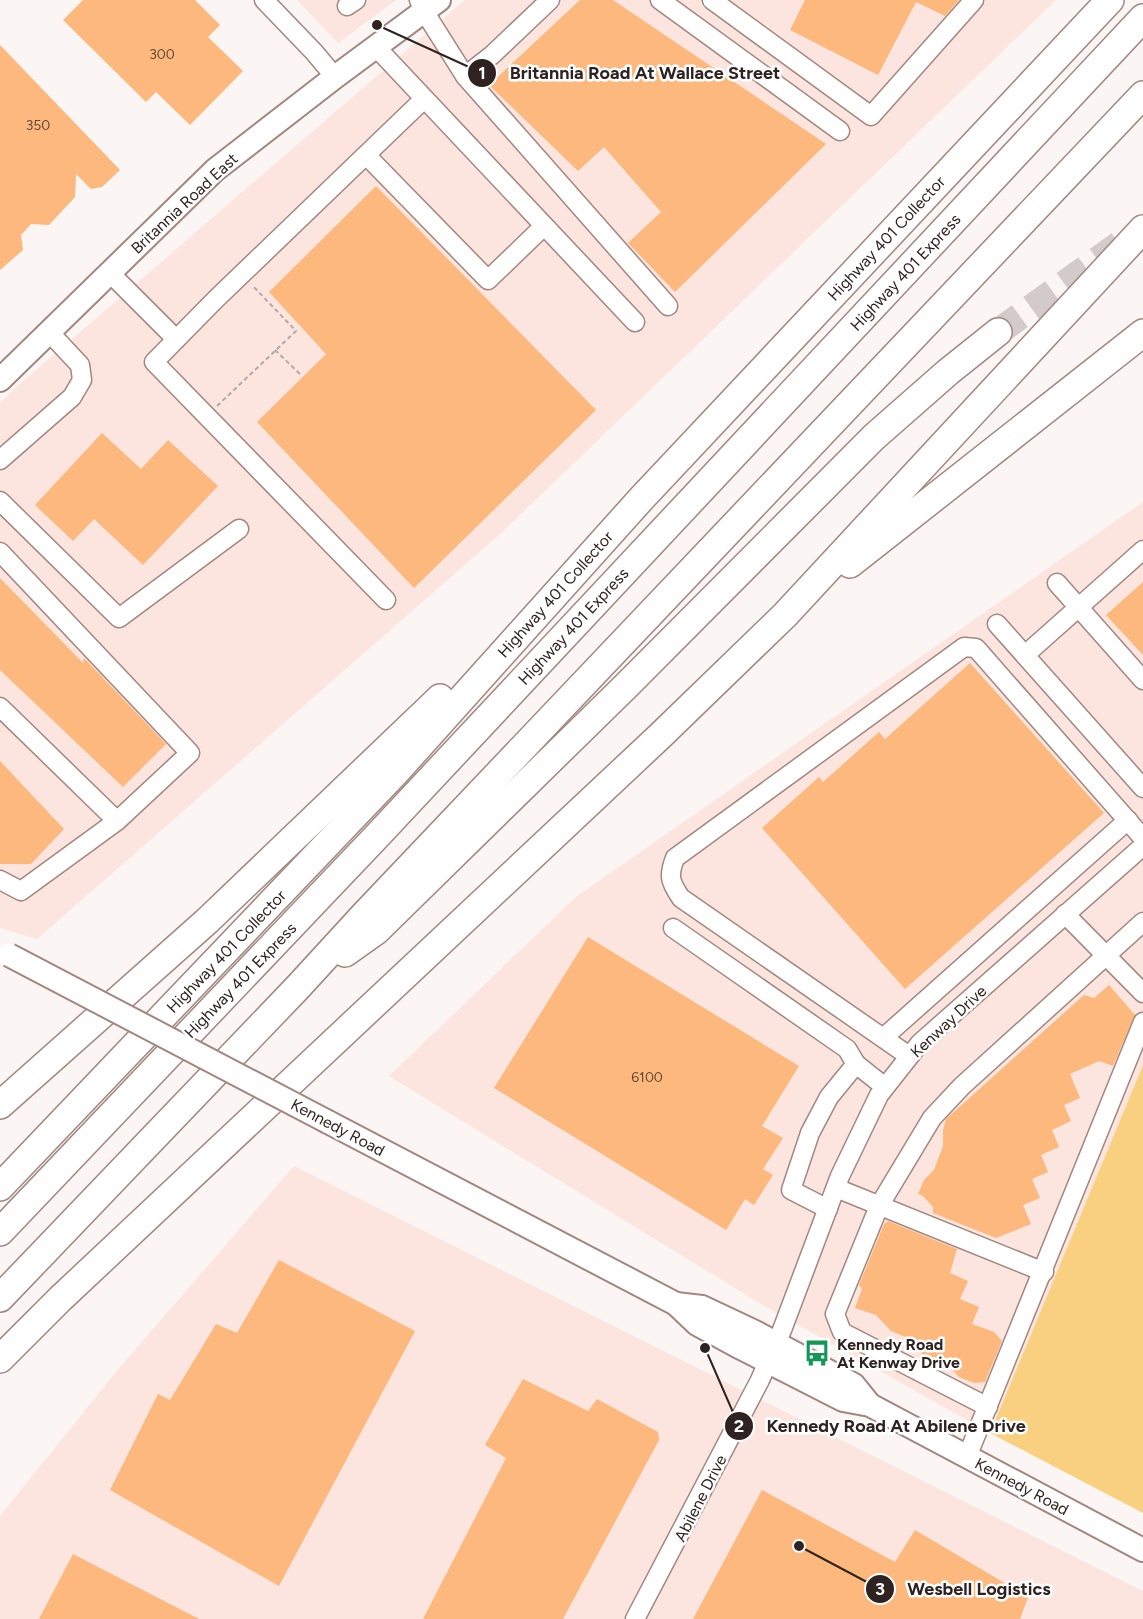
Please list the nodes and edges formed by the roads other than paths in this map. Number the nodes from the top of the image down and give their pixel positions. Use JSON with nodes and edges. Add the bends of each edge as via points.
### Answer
{"nodes":[{"id":1,"x":264,"y":0,"type":"edge"},
{"id":2,"x":550,"y":0,"type":"edge"},
{"id":3,"x":660,"y":0,"type":"edge"},
{"id":4,"x":712,"y":0,"type":"edge"},
{"id":5,"x":974,"y":0,"type":"edge"},
{"id":6,"x":1110,"y":0,"type":"edge"},
{"id":7,"x":427,"y":4,"type":"edge"},
{"id":8,"x":1143,"y":18,"type":"edge"},
{"id":9,"x":375,"y":46,"type":"junction"},
{"id":10,"x":465,"y":76,"type":"junction"},
{"id":11,"x":335,"y":77,"type":"junction"},
{"id":12,"x":1143,"y":95,"type":"edge"},
{"id":13,"x":424,"y":99,"type":"junction"},
{"id":14,"x":840,"y":131,"type":"dead end"},
{"id":15,"x":366,"y":155,"type":"junction"},
{"id":16,"x":544,"y":226,"type":"junction"},
{"id":17,"x":1143,"y":229,"type":"edge"},
{"id":18,"x":110,"y":273,"type":"junction"},
{"id":19,"x":668,"y":306,"type":"dead end"},
{"id":20,"x":635,"y":322,"type":"dead end"},
{"id":21,"x":49,"y":332,"type":"junction"},
{"id":22,"x":998,"y":332,"type":"tunnel mouth"},
{"id":23,"x":1143,"y":333,"type":"edge"},
{"id":24,"x":176,"y":339,"type":"junction"},
{"id":25,"x":0,"y":380,"type":"edge"},
{"id":26,"x":0,"y":460,"type":"edge"},
{"id":27,"x":0,"y":501,"type":"edge"},
{"id":28,"x":239,"y":529,"type":"dead end"},
{"id":29,"x":1143,"y":550,"type":"edge"},
{"id":30,"x":0,"y":552,"type":"edge"},
{"id":31,"x":586,"y":559,"type":"junction"},
{"id":32,"x":1057,"y":583,"type":"dead end"},
{"id":33,"x":386,"y":600,"type":"dead end"},
{"id":34,"x":1078,"y":607,"type":"junction"},
{"id":35,"x":785,"y":615,"type":"junction"},
{"id":36,"x":997,"y":624,"type":"dead end"},
{"id":37,"x":1025,"y":655,"type":"junction"},
{"id":38,"x":1143,"y":680,"type":"edge"},
{"id":39,"x":0,"y":706,"type":"edge"},
{"id":40,"x":1142,"y":785,"type":"edge"},
{"id":41,"x":1128,"y":820,"type":"junction"},
{"id":42,"x":117,"y":821,"type":"junction"},
{"id":43,"x":1143,"y":838,"type":"edge"},
{"id":44,"x":1143,"y":846,"type":"edge"},
{"id":45,"x":0,"y":880,"type":"edge"},
{"id":46,"x":1065,"y":914,"type":"junction"},
{"id":47,"x":673,"y":928,"type":"dead end"},
{"id":48,"x":1139,"y":932,"type":"edge"},
{"id":49,"x":4,"y":953,"type":"edge"},
{"id":50,"x":1105,"y":956,"type":"junction"},
{"id":51,"x":298,"y":987,"type":"junction"},
{"id":52,"x":1143,"y":993,"type":"edge"},
{"id":53,"x":1143,"y":1022,"type":"edge"},
{"id":54,"x":883,"y":1038,"type":"junction"},
{"id":55,"x":909,"y":1056,"type":"junction"},
{"id":56,"x":856,"y":1064,"type":"junction"},
{"id":57,"x":885,"y":1087,"type":"junction"},
{"id":58,"x":0,"y":1105,"type":"edge"},
{"id":59,"x":0,"y":1187,"type":"edge"},
{"id":60,"x":836,"y":1188,"type":"junction"},
{"id":61,"x":879,"y":1206,"type":"junction"},
{"id":62,"x":828,"y":1209,"type":"junction"},
{"id":63,"x":0,"y":1232,"type":"edge"},
{"id":64,"x":1044,"y":1272,"type":"junction"},
{"id":65,"x":0,"y":1298,"type":"edge"},
{"id":66,"x":60,"y":1299,"type":"junction"},
{"id":67,"x":772,"y":1353,"type":"junction"},
{"id":68,"x":0,"y":1359,"type":"edge"},
{"id":69,"x":0,"y":1373,"type":"edge"},
{"id":70,"x":988,"y":1407,"type":"junction"},
{"id":71,"x":967,"y":1457,"type":"junction"},
{"id":72,"x":1143,"y":1550,"type":"edge"},
{"id":73,"x":635,"y":1619,"type":"edge"}],
"edges":[{"from":1,"to":11,"type":"street"},
{"from":2,"to":10,"type":"street"},
{"from":3,"to":14,"type":"street"},
{"from":4,"to":5,"type":"street","via":[[871,116]]},
{"from":6,"to":31,"type":"highway","name":"Highway 401 Collector"},
{"from":7,"to":9,"type":"main road","name":"Britannia Road East"},
{"from":7,"to":10,"type":"street"},
{"from":8,"to":63,"type":"highway","name":"Highway 401 Express","via":[[377,836]]},
{"from":9,"to":11,"type":"main road","name":"Britannia Road East"},
{"from":9,"to":13,"type":"street"},
{"from":10,"to":19,"type":"street"},
{"from":11,"to":18,"type":"main road","name":"Britannia Road East","via":[[215,170]]},
{"from":12,"to":51,"type":"highway"},
{"from":13,"to":15,"type":"street"},
{"from":13,"to":16,"type":"street"},
{"from":15,"to":16,"type":"street","via":[[488,280]]},
{"from":15,"to":24,"type":"street"},
{"from":16,"to":20,"type":"street"},
{"from":17,"to":35,"type":"highway"},
{"from":18,"to":21,"type":"main road","name":"Britannia Road East"},
{"from":18,"to":24,"type":"street"},
{"from":21,"to":25,"type":"main road","name":"Britannia Road East"},
{"from":21,"to":26,"type":"street","via":[[80,365],[82,380],[72,397]]},
{"from":22,"to":51,"type":"highway","via":[[874,437],[376,931]]},
{"from":23,"to":35,"type":"highway"},
{"from":24,"to":33,"type":"street","via":[[154,362]]},
{"from":27,"to":28,"type":"street","via":[[119,618]]},
{"from":29,"to":34,"type":"street"},
{"from":30,"to":42,"type":"street","via":[[190,753]]},
{"from":31,"to":58,"type":"highway","via":[[215,913]]},
{"from":31,"to":59,"type":"highway","name":"Highway 401 Collector","via":[[395,773]]},
{"from":32,"to":34,"type":"street"},
{"from":34,"to":37,"type":"street"},
{"from":34,"to":38,"type":"street"},
{"from":35,"to":66,"type":"highway"},
{"from":36,"to":37,"type":"street"},
{"from":37,"to":40,"type":"street"},
{"from":39,"to":42,"type":"street"},
{"from":41,"to":43,"type":"street"},
{"from":41,"to":54,"type":"street"},
{"from":41,"to":54,"type":"street","via":[[976,648],[964,647],[675,858],[671,883],[681,898]]},
{"from":42,"to":45,"type":"street","via":[[21,891]]},
{"from":44,"to":46,"type":"street","name":"Kenway Drive"},
{"from":46,"to":50,"type":"street"},
{"from":46,"to":55,"type":"street","name":"Kenway Drive"},
{"from":47,"to":56,"type":"street","via":[[847,1049]]},
{"from":48,"to":50,"type":"street"},
{"from":49,"to":67,"type":"main road","name":"Kennedy Road","bridge":true,"via":[[676,1304],[702,1307]]},
{"from":50,"to":52,"type":"street"},
{"from":50,"to":61,"type":"street","via":[[932,1118]]},
{"from":51,"to":65,"type":"highway"},
{"from":53,"to":64,"type":"street"},
{"from":54,"to":55,"type":"street"},
{"from":55,"to":57,"type":"street","name":"Kenway Drive"},
{"from":56,"to":57,"type":"street"},
{"from":56,"to":62,"type":"street","via":[[829,1097],[810,1133],[790,1190]]},
{"from":57,"to":60,"type":"street","name":"Kenway Drive"},
{"from":60,"to":61,"type":"street"},
{"from":60,"to":62,"type":"street","name":"Kenway Drive"},
{"from":61,"to":64,"type":"street"},
{"from":61,"to":70,"type":"street","via":[[835,1314],[842,1332]]},
{"from":62,"to":67,"type":"street","name":"Kenway Drive"},
{"from":64,"to":70,"type":"street"},
{"from":66,"to":68,"type":"highway"},
{"from":66,"to":69,"type":"highway"},
{"from":67,"to":71,"type":"main road","name":"Kennedy Road","via":[[854,1385],[870,1405]]},
{"from":67,"to":73,"type":"street","name":"Abilene Drive"},
{"from":70,"to":71,"type":"street"},
{"from":71,"to":72,"type":"main road","name":"Kennedy Road"}]}
